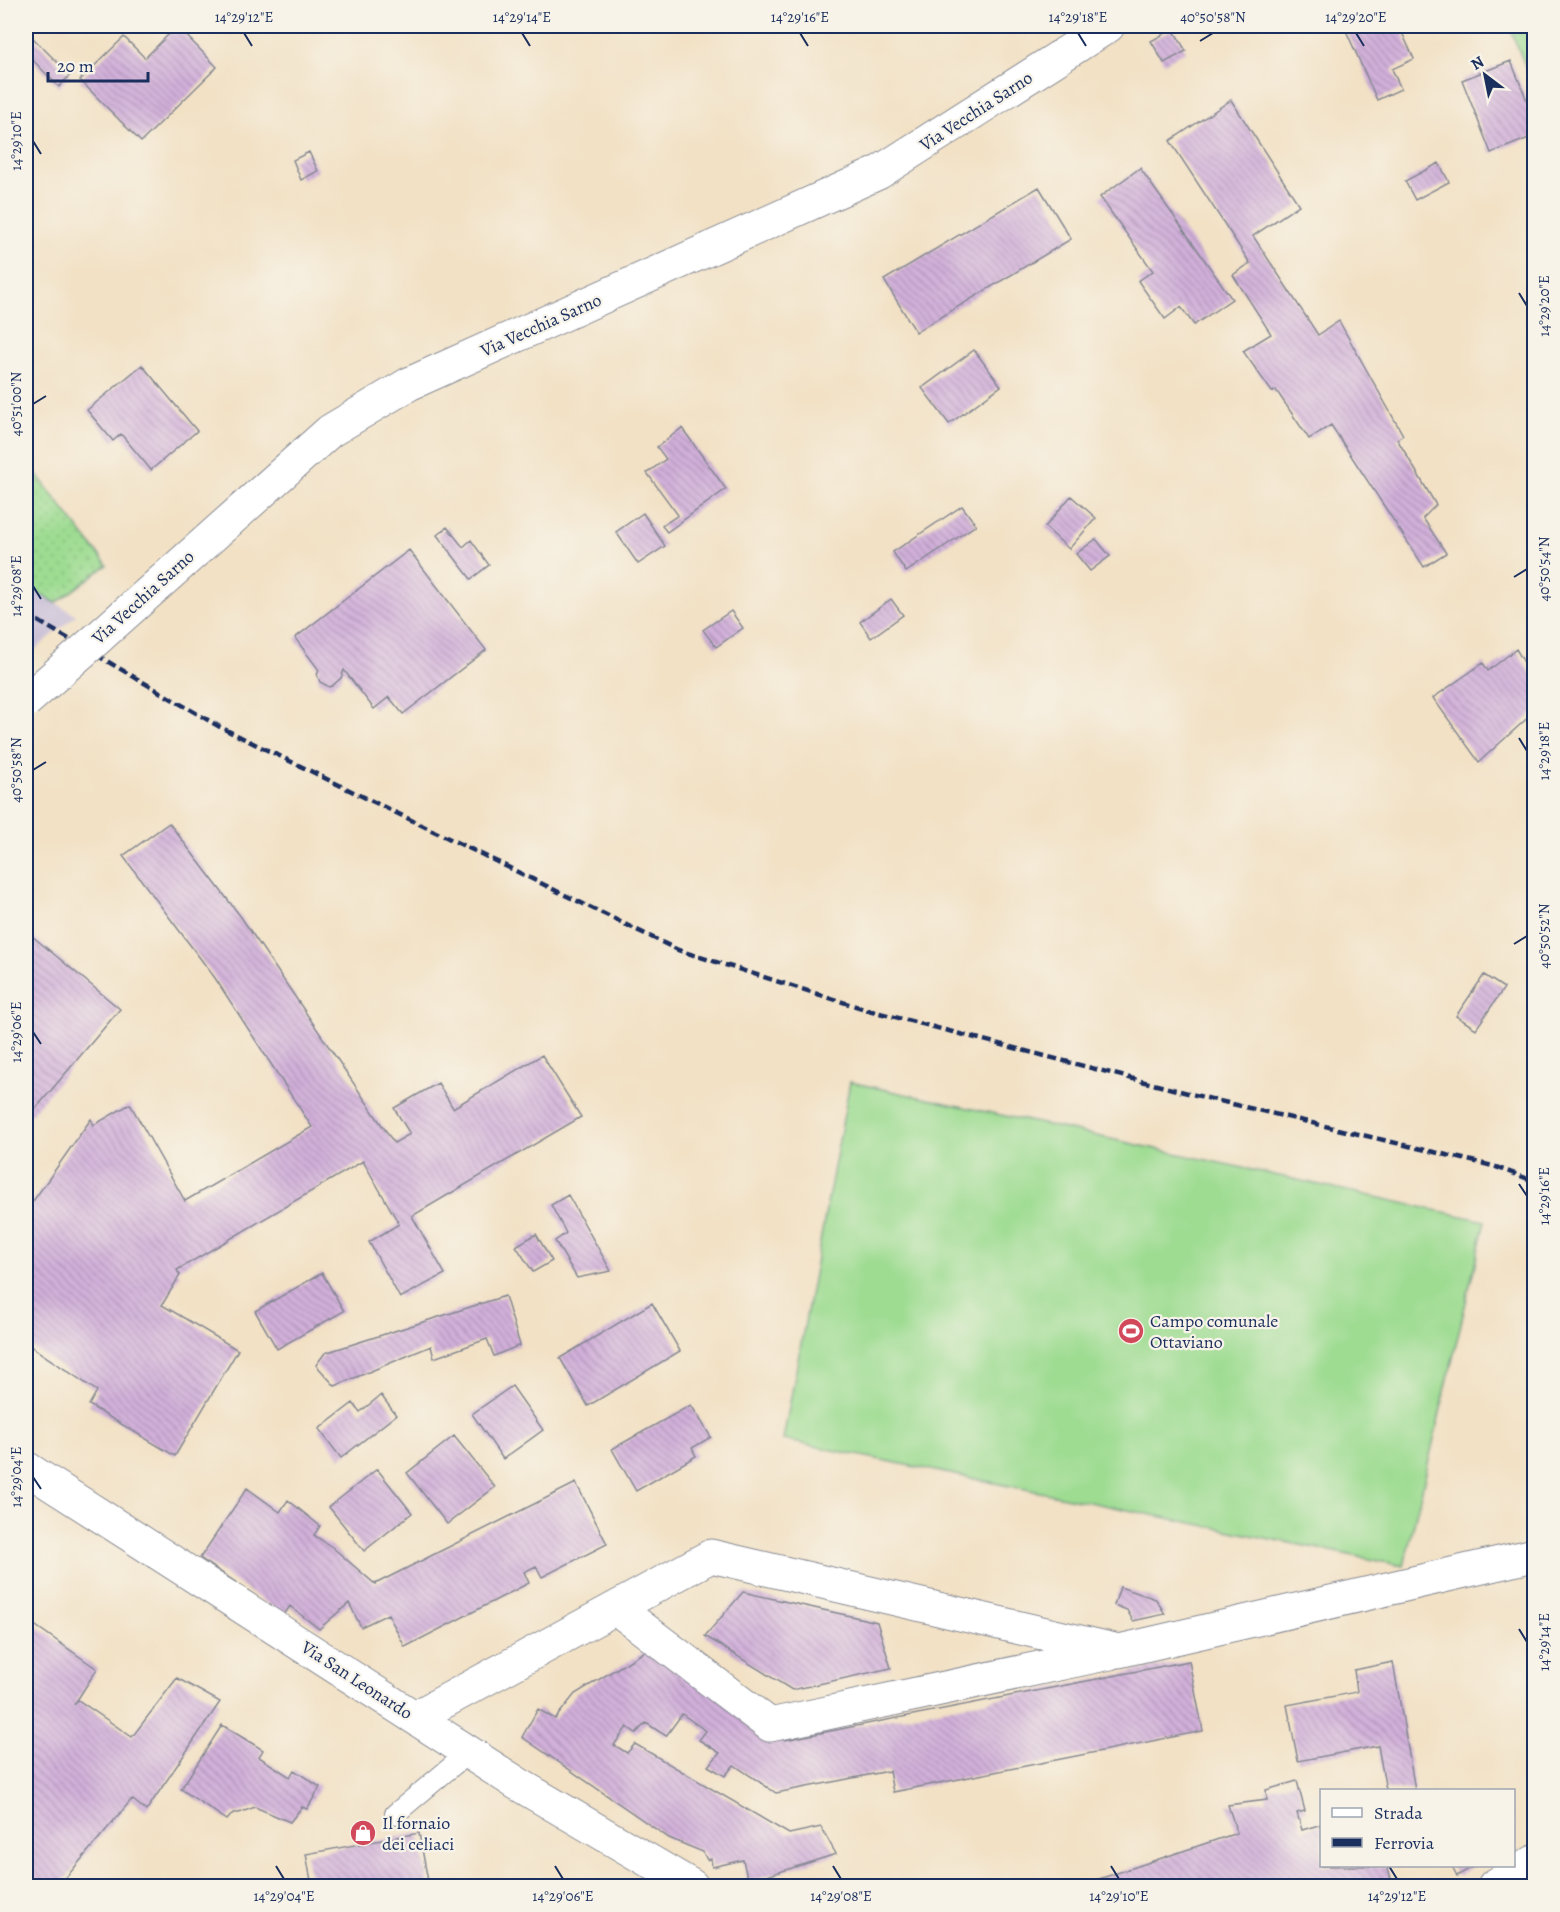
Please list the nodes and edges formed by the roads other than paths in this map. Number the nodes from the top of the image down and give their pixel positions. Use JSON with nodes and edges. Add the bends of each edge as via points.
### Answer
{"nodes":[{"id":1,"x":1108,"y":26,"type":"edge"},
{"id":2,"x":26,"y":701,"type":"edge"},
{"id":3,"x":26,"y":1468,"type":"edge"},
{"id":4,"x":1534,"y":1555,"type":"edge"},
{"id":5,"x":616,"y":1608,"type":"junction"},
{"id":6,"x":1119,"y":1651,"type":"junction"},
{"id":7,"x":416,"y":1717,"type":"junction"},
{"id":8,"x":469,"y":1752,"type":"junction"},
{"id":9,"x":395,"y":1814,"type":"dead end"},
{"id":10,"x":1534,"y":1862,"type":"edge"},
{"id":11,"x":692,"y":1887,"type":"edge"},
{"id":12,"x":1494,"y":1887,"type":"edge"}],
"edges":[{"from":1,"to":2,"type":"street","name":"Via Vecchia Sarno","bridge":true,"via":[[878,173],[409,384],[330,431]]},
{"from":3,"to":7,"type":"street","name":"Via San Leonardo"},
{"from":4,"to":6,"type":"street"},
{"from":5,"to":6,"type":"street","via":[[711,1556]]},
{"from":5,"to":6,"type":"street","via":[[770,1725]]},
{"from":5,"to":7,"type":"street"},
{"from":7,"to":8,"type":"street","name":"Via San Leonardo"},
{"from":8,"to":9,"type":"lane"},
{"from":8,"to":11,"type":"street","name":"Via San Leonardo"},
{"from":10,"to":12,"type":"street"}]}
